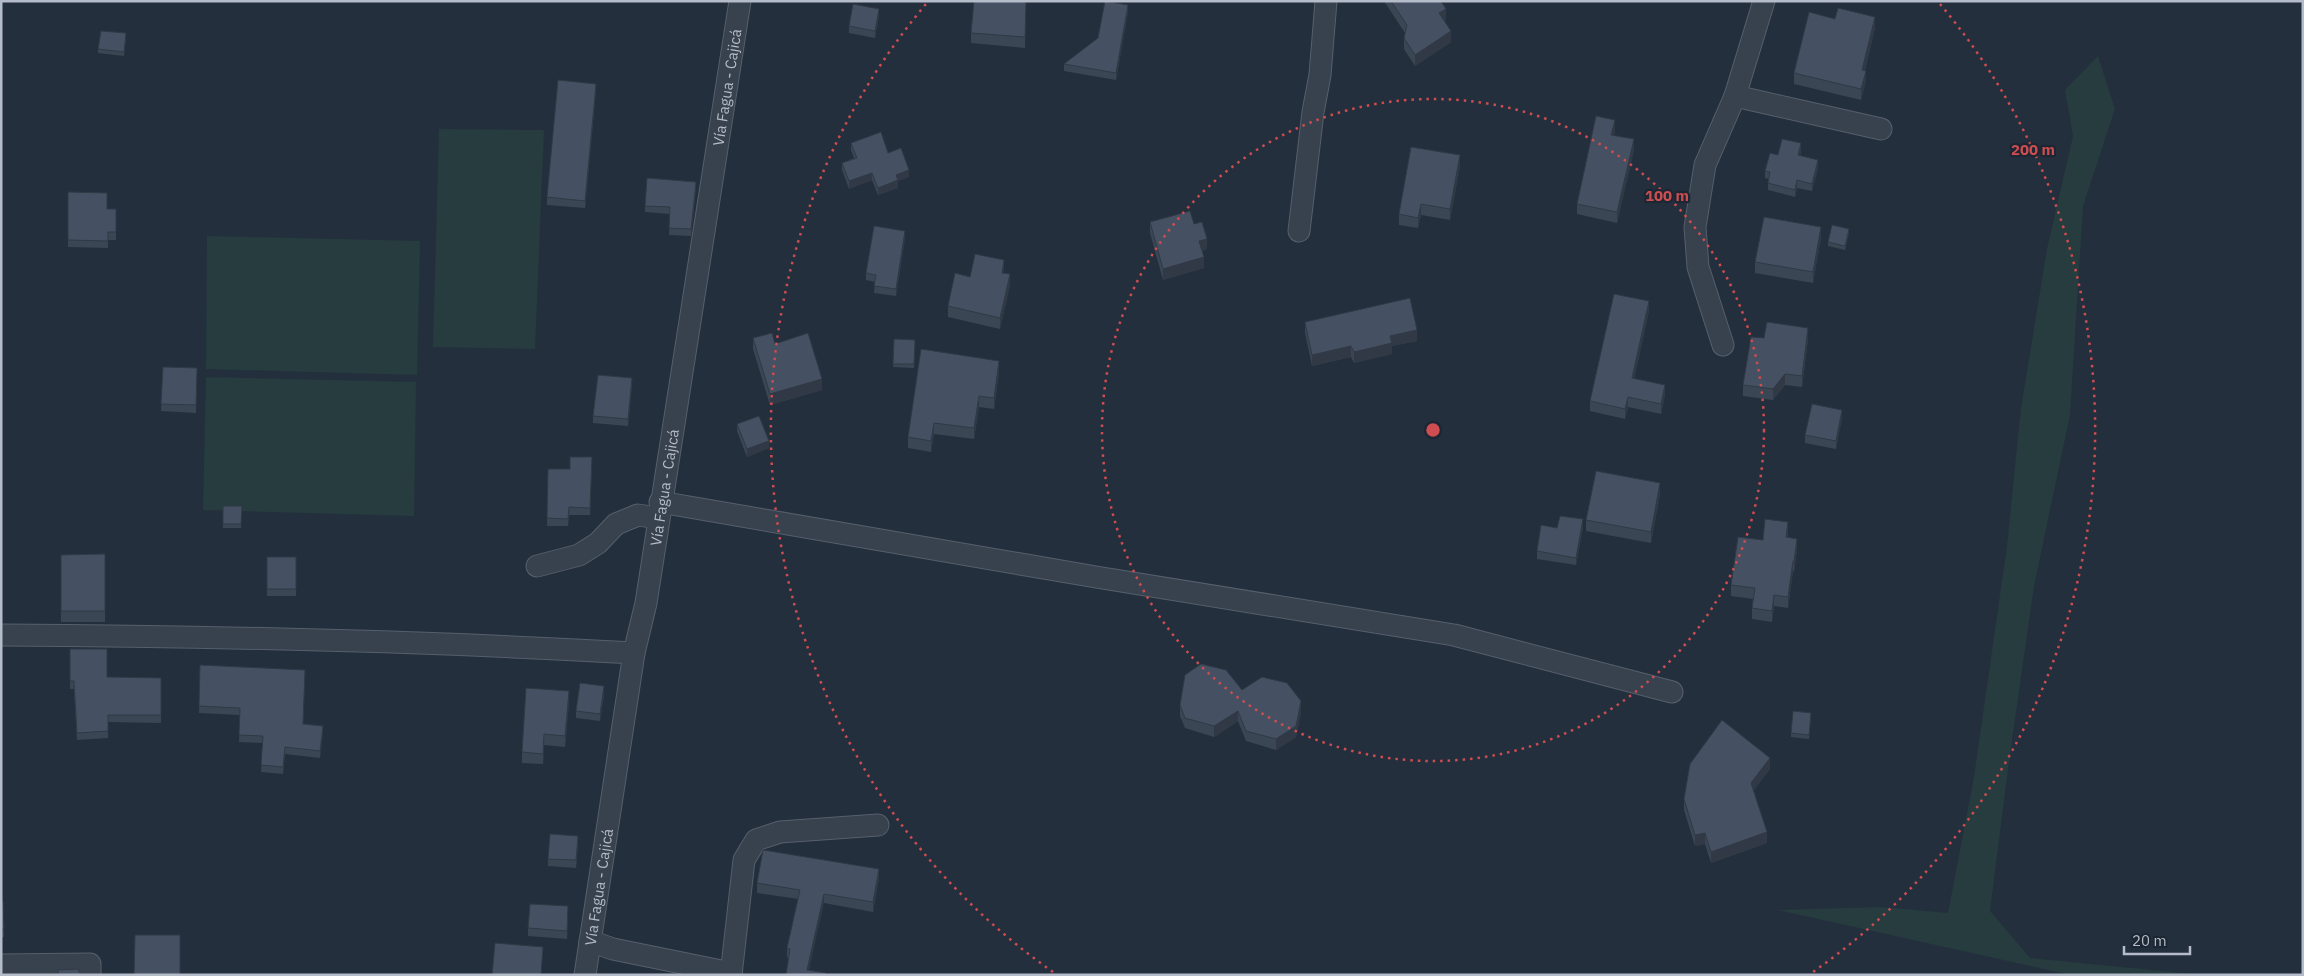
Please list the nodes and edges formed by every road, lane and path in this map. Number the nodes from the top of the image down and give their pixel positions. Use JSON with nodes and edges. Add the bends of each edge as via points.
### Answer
{"nodes":[{"id":1,"x":740,"y":1,"type":"edge"},
{"id":2,"x":1326,"y":1,"type":"edge"},
{"id":3,"x":1764,"y":1,"type":"edge"},
{"id":4,"x":1735,"y":96,"type":"junction"},
{"id":5,"x":1881,"y":129,"type":"dead end"},
{"id":6,"x":1299,"y":231,"type":"dead end"},
{"id":7,"x":1723,"y":345,"type":"dead end"},
{"id":8,"x":659,"y":510,"type":"junction"},
{"id":9,"x":537,"y":566,"type":"dead end"},
{"id":10,"x":1,"y":635,"type":"edge"},
{"id":11,"x":634,"y":653,"type":"junction"},
{"id":12,"x":1672,"y":692,"type":"dead end"},
{"id":13,"x":878,"y":825,"type":"dead end"},
{"id":14,"x":590,"y":941,"type":"junction"},
{"id":15,"x":1,"y":965,"type":"edge"},
{"id":16,"x":731,"y":974,"type":"edge"},
{"id":17,"x":90,"y":975,"type":"edge"},
{"id":18,"x":585,"y":975,"type":"edge"}],
"edges":[{"from":1,"to":8,"type":"street","name":"Vía Fagua - Cajicá"},
{"from":2,"to":6,"type":"street","via":[[1320,74]]},
{"from":3,"to":4,"type":"street"},
{"from":4,"to":5,"type":"street"},
{"from":4,"to":7,"type":"street","via":[[1705,165],[1694,227],[1698,267]]},
{"from":8,"to":9,"type":"street","via":[[616,524],[579,555]]},
{"from":8,"to":11,"type":"street","name":"Vía Fagua - Cajicá","via":[[646,603]]},
{"from":8,"to":12,"type":"street","via":[[1454,635]]},
{"from":10,"to":11,"type":"street","via":[[182,636],[521,646]]},
{"from":11,"to":14,"type":"street","name":"Vía Fagua - Cajicá"},
{"from":13,"to":16,"type":"street","via":[[780,832],[756,840],[744,860]]},
{"from":14,"to":16,"type":"street","via":[[613,949]]},
{"from":14,"to":18,"type":"street","name":"Vía Fagua - Cajicá"},
{"from":15,"to":17,"type":"street","via":[[90,964]]}]}
